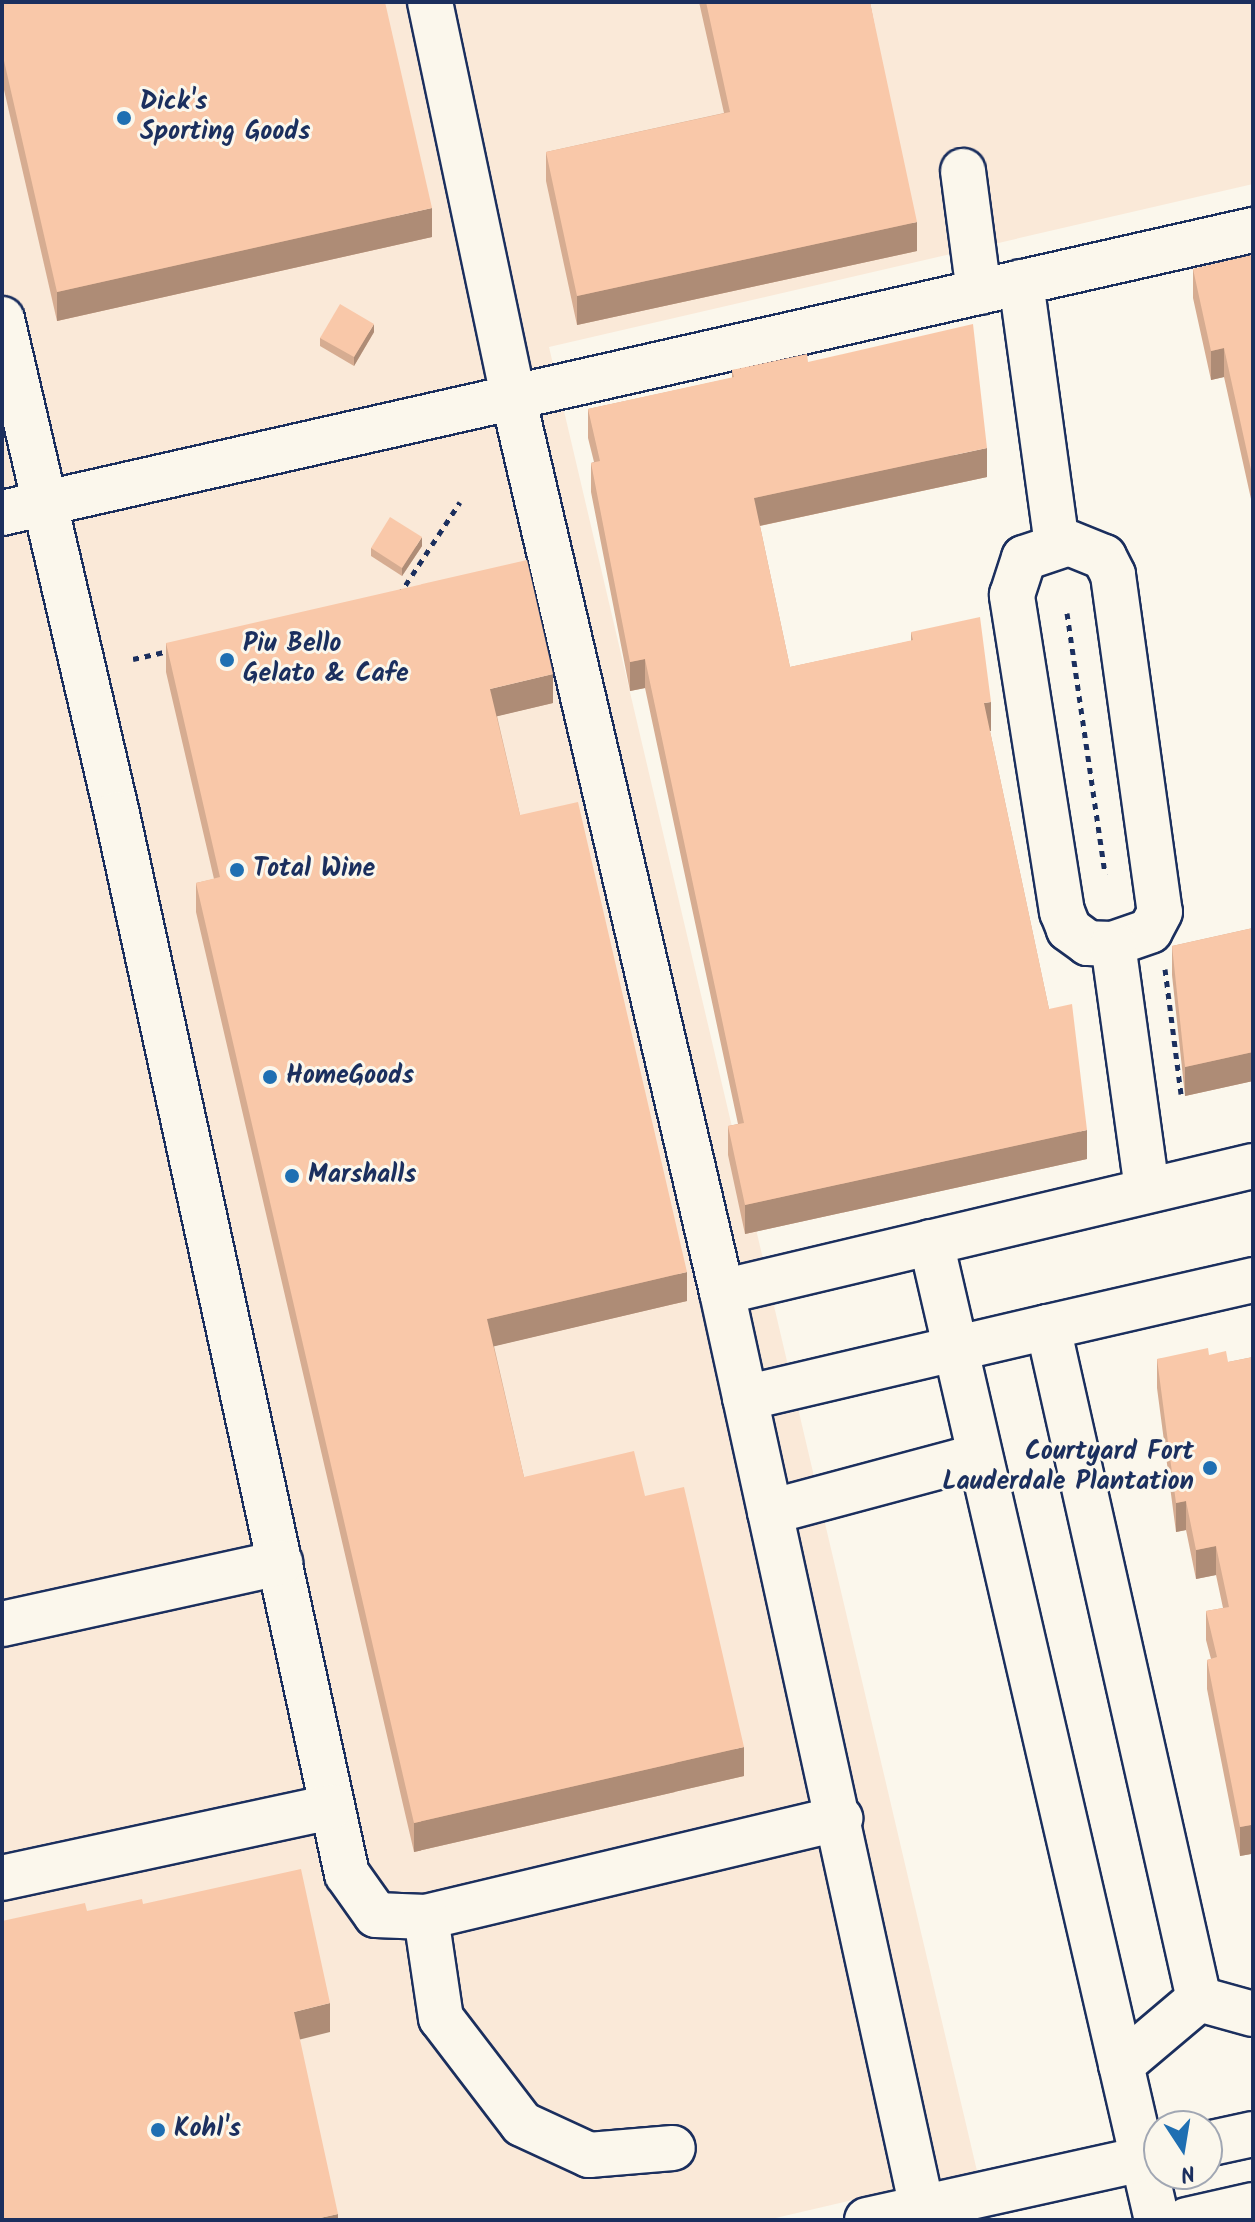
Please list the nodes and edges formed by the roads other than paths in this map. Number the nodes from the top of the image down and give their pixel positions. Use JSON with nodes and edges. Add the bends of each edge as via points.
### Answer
{"nodes":[{"id":1,"x":430,"y":2,"type":"edge"},
{"id":2,"x":963,"y":171,"type":"dead end"},
{"id":3,"x":1253,"y":230,"type":"edge"},
{"id":4,"x":1021,"y":282,"type":"junction"},
{"id":5,"x":979,"y":292,"type":"junction"},
{"id":6,"x":2,"y":319,"type":"edge"},
{"id":7,"x":513,"y":397,"type":"junction"},
{"id":8,"x":47,"y":504,"type":"junction"},
{"id":9,"x":2,"y":513,"type":"edge"},
{"id":10,"x":1057,"y":546,"type":"junction"},
{"id":11,"x":1113,"y":944,"type":"junction"},
{"id":12,"x":1253,"y":1166,"type":"edge"},
{"id":13,"x":1147,"y":1190,"type":"junction"},
{"id":14,"x":931,"y":1242,"type":"junction"},
{"id":15,"x":1253,"y":1280,"type":"edge"},
{"id":16,"x":722,"y":1292,"type":"junction"},
{"id":17,"x":1048,"y":1327,"type":"junction"},
{"id":18,"x":955,"y":1350,"type":"junction"},
{"id":19,"x":745,"y":1398,"type":"junction"},
{"id":20,"x":979,"y":1456,"type":"junction"},
{"id":21,"x":770,"y":1512,"type":"junction"},
{"id":22,"x":280,"y":1563,"type":"junction"},
{"id":23,"x":2,"y":1624,"type":"edge"},
{"id":24,"x":331,"y":1807,"type":"junction"},
{"id":25,"x":840,"y":1818,"type":"junction"},
{"id":26,"x":2,"y":1878,"type":"edge"},
{"id":27,"x":426,"y":1917,"type":"junction"},
{"id":28,"x":1199,"y":1999,"type":"junction"},
{"id":29,"x":1253,"y":2014,"type":"edge"},
{"id":30,"x":1121,"y":2065,"type":"junction"},
{"id":31,"x":1143,"y":2132,"type":"edge"},
{"id":32,"x":1253,"y":2134,"type":"edge"},
{"id":33,"x":1223,"y":2141,"type":"edge"},
{"id":34,"x":673,"y":2148,"type":"dead end"},
{"id":35,"x":1143,"y":2159,"type":"edge"},
{"id":36,"x":1154,"y":2190,"type":"edge"},
{"id":37,"x":1253,"y":2205,"type":"edge"},
{"id":38,"x":922,"y":2208,"type":"junction"},
{"id":39,"x":867,"y":2220,"type":"edge"},
{"id":40,"x":1157,"y":2220,"type":"edge"},
{"id":41,"x":1187,"y":2220,"type":"edge"}],
"edges":[{"from":1,"to":7,"type":"street"},
{"from":2,"to":5,"type":"street"},
{"from":3,"to":4,"type":"street"},
{"from":4,"to":5,"type":"street"},
{"from":4,"to":10,"type":"street"},
{"from":5,"to":7,"type":"street"},
{"from":6,"to":8,"type":"street"},
{"from":7,"to":8,"type":"street"},
{"from":7,"to":16,"type":"street"},
{"from":8,"to":9,"type":"street"},
{"from":8,"to":22,"type":"street"},
{"from":10,"to":11,"type":"street","via":[[1024,558],[1012,595],[1062,912],[1069,929],[1088,943]]},
{"from":10,"to":11,"type":"street","via":[[1081,545],[1104,557],[1113,575],[1126,667],[1160,912],[1150,931]]},
{"from":11,"to":13,"type":"street"},
{"from":12,"to":13,"type":"street"},
{"from":13,"to":14,"type":"street"},
{"from":14,"to":16,"type":"street"},
{"from":14,"to":18,"type":"street"},
{"from":15,"to":17,"type":"street"},
{"from":16,"to":19,"type":"street"},
{"from":17,"to":18,"type":"street"},
{"from":17,"to":28,"type":"street"},
{"from":18,"to":19,"type":"street"},
{"from":18,"to":20,"type":"street"},
{"from":19,"to":21,"type":"street"},
{"from":20,"to":21,"type":"street"},
{"from":20,"to":30,"type":"street"},
{"from":21,"to":25,"type":"street"},
{"from":22,"to":23,"type":"street"},
{"from":22,"to":24,"type":"street"},
{"from":24,"to":26,"type":"street"},
{"from":24,"to":27,"type":"street","via":[[347,1874],[376,1915]]},
{"from":25,"to":27,"type":"street"},
{"from":25,"to":38,"type":"street"},
{"from":27,"to":34,"type":"street","via":[[441,2018],[522,2124],[589,2155]]},
{"from":28,"to":29,"type":"street"},
{"from":28,"to":30,"type":"street"},
{"from":30,"to":31,"type":"street"},
{"from":32,"to":33,"type":"street"},
{"from":35,"to":38,"type":"street"},
{"from":36,"to":40,"type":"street"},
{"from":37,"to":41,"type":"street"},
{"from":38,"to":39,"type":"street"}]}
